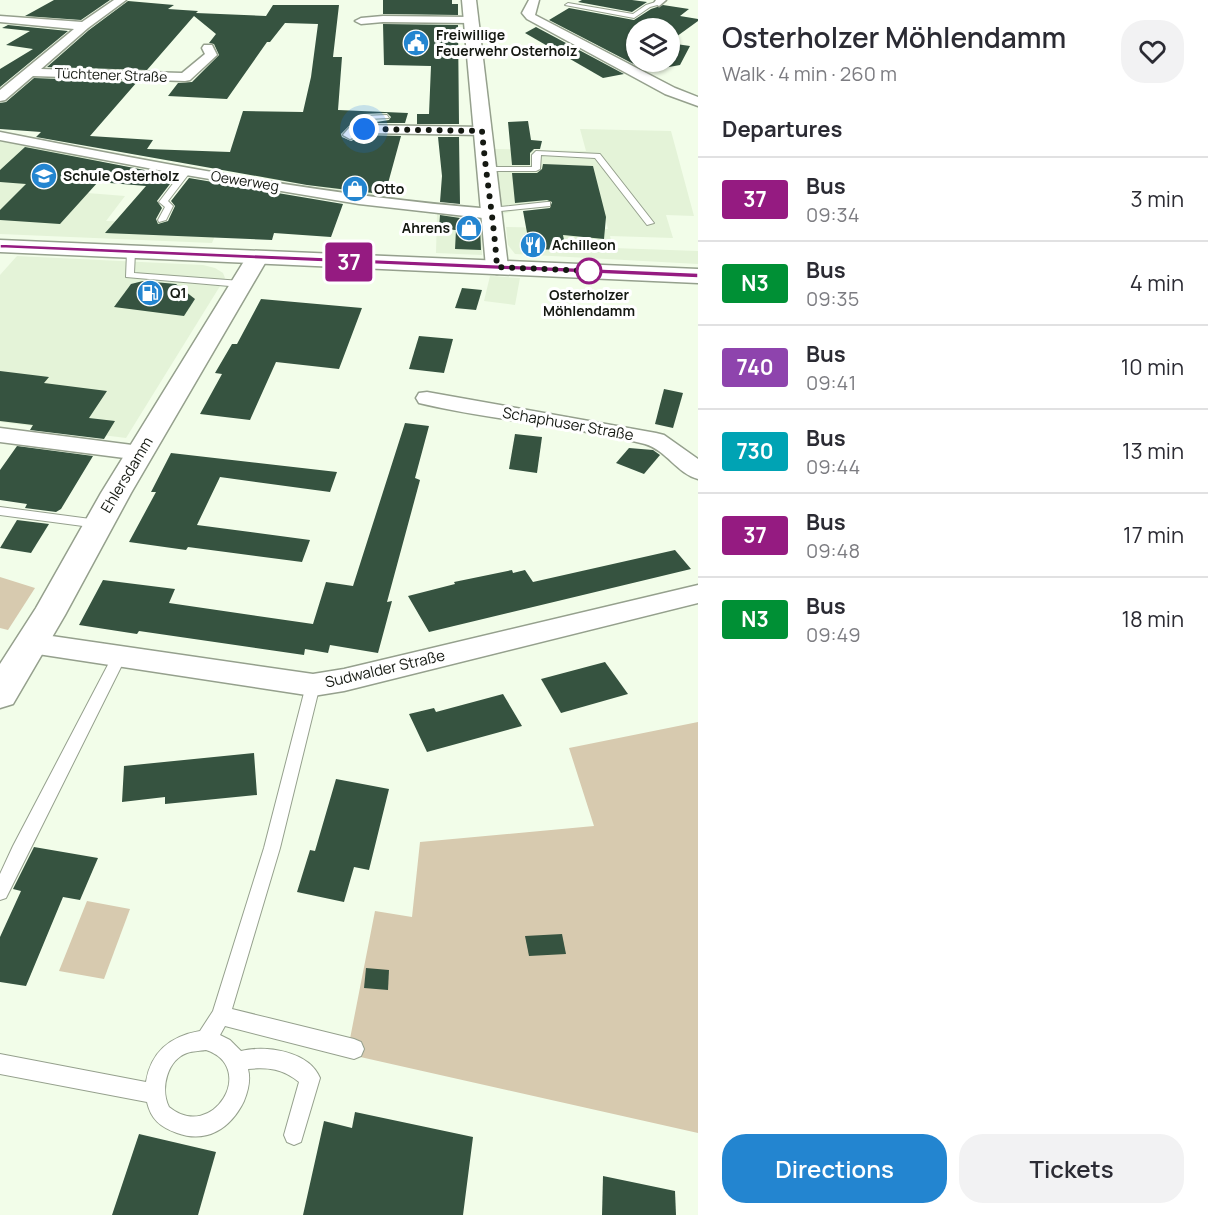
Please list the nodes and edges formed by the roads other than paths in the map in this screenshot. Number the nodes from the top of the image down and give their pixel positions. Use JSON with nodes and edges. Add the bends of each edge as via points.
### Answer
{"nodes":[{"id":1,"x":121,"y":0,"type":"edge"},
{"id":2,"x":469,"y":0,"type":"edge"},
{"id":3,"x":534,"y":0,"type":"edge"},
{"id":4,"x":660,"y":2,"type":"edge"},
{"id":5,"x":568,"y":5,"type":"dead end"},
{"id":6,"x":0,"y":19,"type":"edge"},
{"id":7,"x":471,"y":20,"type":"junction"},
{"id":8,"x":361,"y":21,"type":"dead end"},
{"id":9,"x":84,"y":26,"type":"junction"},
{"id":10,"x":208,"y":48,"type":"dead end"},
{"id":11,"x":31,"y":72,"type":"junction"},
{"id":12,"x":0,"y":97,"type":"edge"},
{"id":13,"x":698,"y":102,"type":"edge"},
{"id":14,"x":387,"y":117,"type":"dead end"},
{"id":15,"x":364,"y":129,"type":"junction"},
{"id":16,"x":482,"y":131,"type":"junction"},
{"id":17,"x":350,"y":135,"type":"dead end"},
{"id":18,"x":0,"y":136,"type":"edge"},
{"id":19,"x":485,"y":169,"type":"junction"},
{"id":20,"x":187,"y":171,"type":"junction"},
{"id":21,"x":547,"y":204,"type":"dead end"},
{"id":22,"x":492,"y":212,"type":"junction"},
{"id":23,"x":162,"y":220,"type":"dead end"},
{"id":24,"x":650,"y":223,"type":"dead end"},
{"id":25,"x":0,"y":246,"type":"edge"},
{"id":26,"x":131,"y":252,"type":"junction"},
{"id":27,"x":257,"y":258,"type":"junction"},
{"id":28,"x":497,"y":267,"type":"junction"},
{"id":29,"x":698,"y":276,"type":"edge"},
{"id":30,"x":241,"y":284,"type":"junction"},
{"id":31,"x":427,"y":398,"type":"dead end"},
{"id":32,"x":0,"y":435,"type":"edge"},
{"id":33,"x":140,"y":453,"type":"junction"},
{"id":34,"x":698,"y":472,"type":"edge"},
{"id":35,"x":0,"y":511,"type":"edge"},
{"id":36,"x":98,"y":524,"type":"junction"},
{"id":37,"x":698,"y":594,"type":"edge"},
{"id":38,"x":31,"y":643,"type":"junction"},
{"id":39,"x":119,"y":657,"type":"junction"},
{"id":40,"x":313,"y":685,"type":"junction"},
{"id":41,"x":1,"y":690,"type":"edge"},
{"id":42,"x":0,"y":892,"type":"edge"},
{"id":43,"x":221,"y":1015,"type":"junction"},
{"id":44,"x":206,"y":1040,"type":"junction"},
{"id":45,"x":354,"y":1049,"type":"dead end"},
{"id":46,"x":237,"y":1062,"type":"junction"},
{"id":47,"x":0,"y":1064,"type":"edge"},
{"id":48,"x":154,"y":1092,"type":"junction"},
{"id":49,"x":294,"y":1135,"type":"dead end"}],
"edges":[{"from":1,"to":9,"type":"street"},
{"from":2,"to":7,"type":"main road"},
{"from":3,"to":13,"type":"street","via":[[528,14],[531,17]]},
{"from":4,"to":5,"type":"lane","via":[[634,16]]},
{"from":6,"to":9,"type":"street"},
{"from":7,"to":8,"type":"street"},
{"from":7,"to":16,"type":"main road"},
{"from":9,"to":11,"type":"street"},
{"from":10,"to":11,"type":"street","name":"Tüchtener Straße","via":[[211,55],[185,77]]},
{"from":11,"to":12,"type":"street"},
{"from":14,"to":15,"type":"lane","via":[[365,117]]},
{"from":15,"to":16,"type":"street"},
{"from":15,"to":17,"type":"street"},
{"from":16,"to":19,"type":"main road"},
{"from":18,"to":20,"type":"street","name":"Oewerweg"},
{"from":19,"to":22,"type":"main road"},
{"from":19,"to":24,"type":"lane","via":[[536,169],[539,153],[597,156]]},
{"from":20,"to":22,"type":"street","name":"Oewerweg","via":[[384,203]]},
{"from":20,"to":23,"type":"lane","via":[[163,202],[169,206]]},
{"from":21,"to":22,"type":"lane"},
{"from":22,"to":28,"type":"main road"},
{"from":25,"to":26,"type":"main road"},
{"from":26,"to":27,"type":"main road"},
{"from":26,"to":30,"type":"lane","via":[[129,275]]},
{"from":27,"to":28,"type":"main road"},
{"from":27,"to":30,"type":"main road","name":"Ehlersdamm"},
{"from":28,"to":29,"type":"main road"},
{"from":30,"to":33,"type":"main road","name":"Ehlersdamm"},
{"from":31,"to":34,"type":"street","name":"Schaphuser Straße","via":[[656,440]]},
{"from":32,"to":33,"type":"street"},
{"from":33,"to":36,"type":"main road","name":"Ehlersdamm"},
{"from":35,"to":36,"type":"lane"},
{"from":36,"to":38,"type":"main road","name":"Ehlersdamm"},
{"from":37,"to":40,"type":"street","name":"Sudwalder Straße"},
{"from":38,"to":39,"type":"street","name":"Sudwalder Straße"},
{"from":38,"to":41,"type":"main road","name":"Ehlersdamm"},
{"from":39,"to":40,"type":"street","name":"Sudwalder Straße"},
{"from":39,"to":42,"type":"lane"},
{"from":40,"to":43,"type":"lane","via":[[272,848]]},
{"from":43,"to":44,"type":"lane"},
{"from":43,"to":45,"type":"lane"},
{"from":44,"to":46,"type":"lane","via":[[224,1047]]},
{"from":44,"to":48,"type":"lane","via":[[180,1046],[160,1065]]},
{"from":46,"to":48,"type":"lane","via":[[240,1086],[229,1111],[208,1126],[183,1128],[163,1115]]},
{"from":46,"to":49,"type":"lane","via":[[257,1056],[295,1065],[310,1077]]},
{"from":47,"to":48,"type":"lane"}]}
